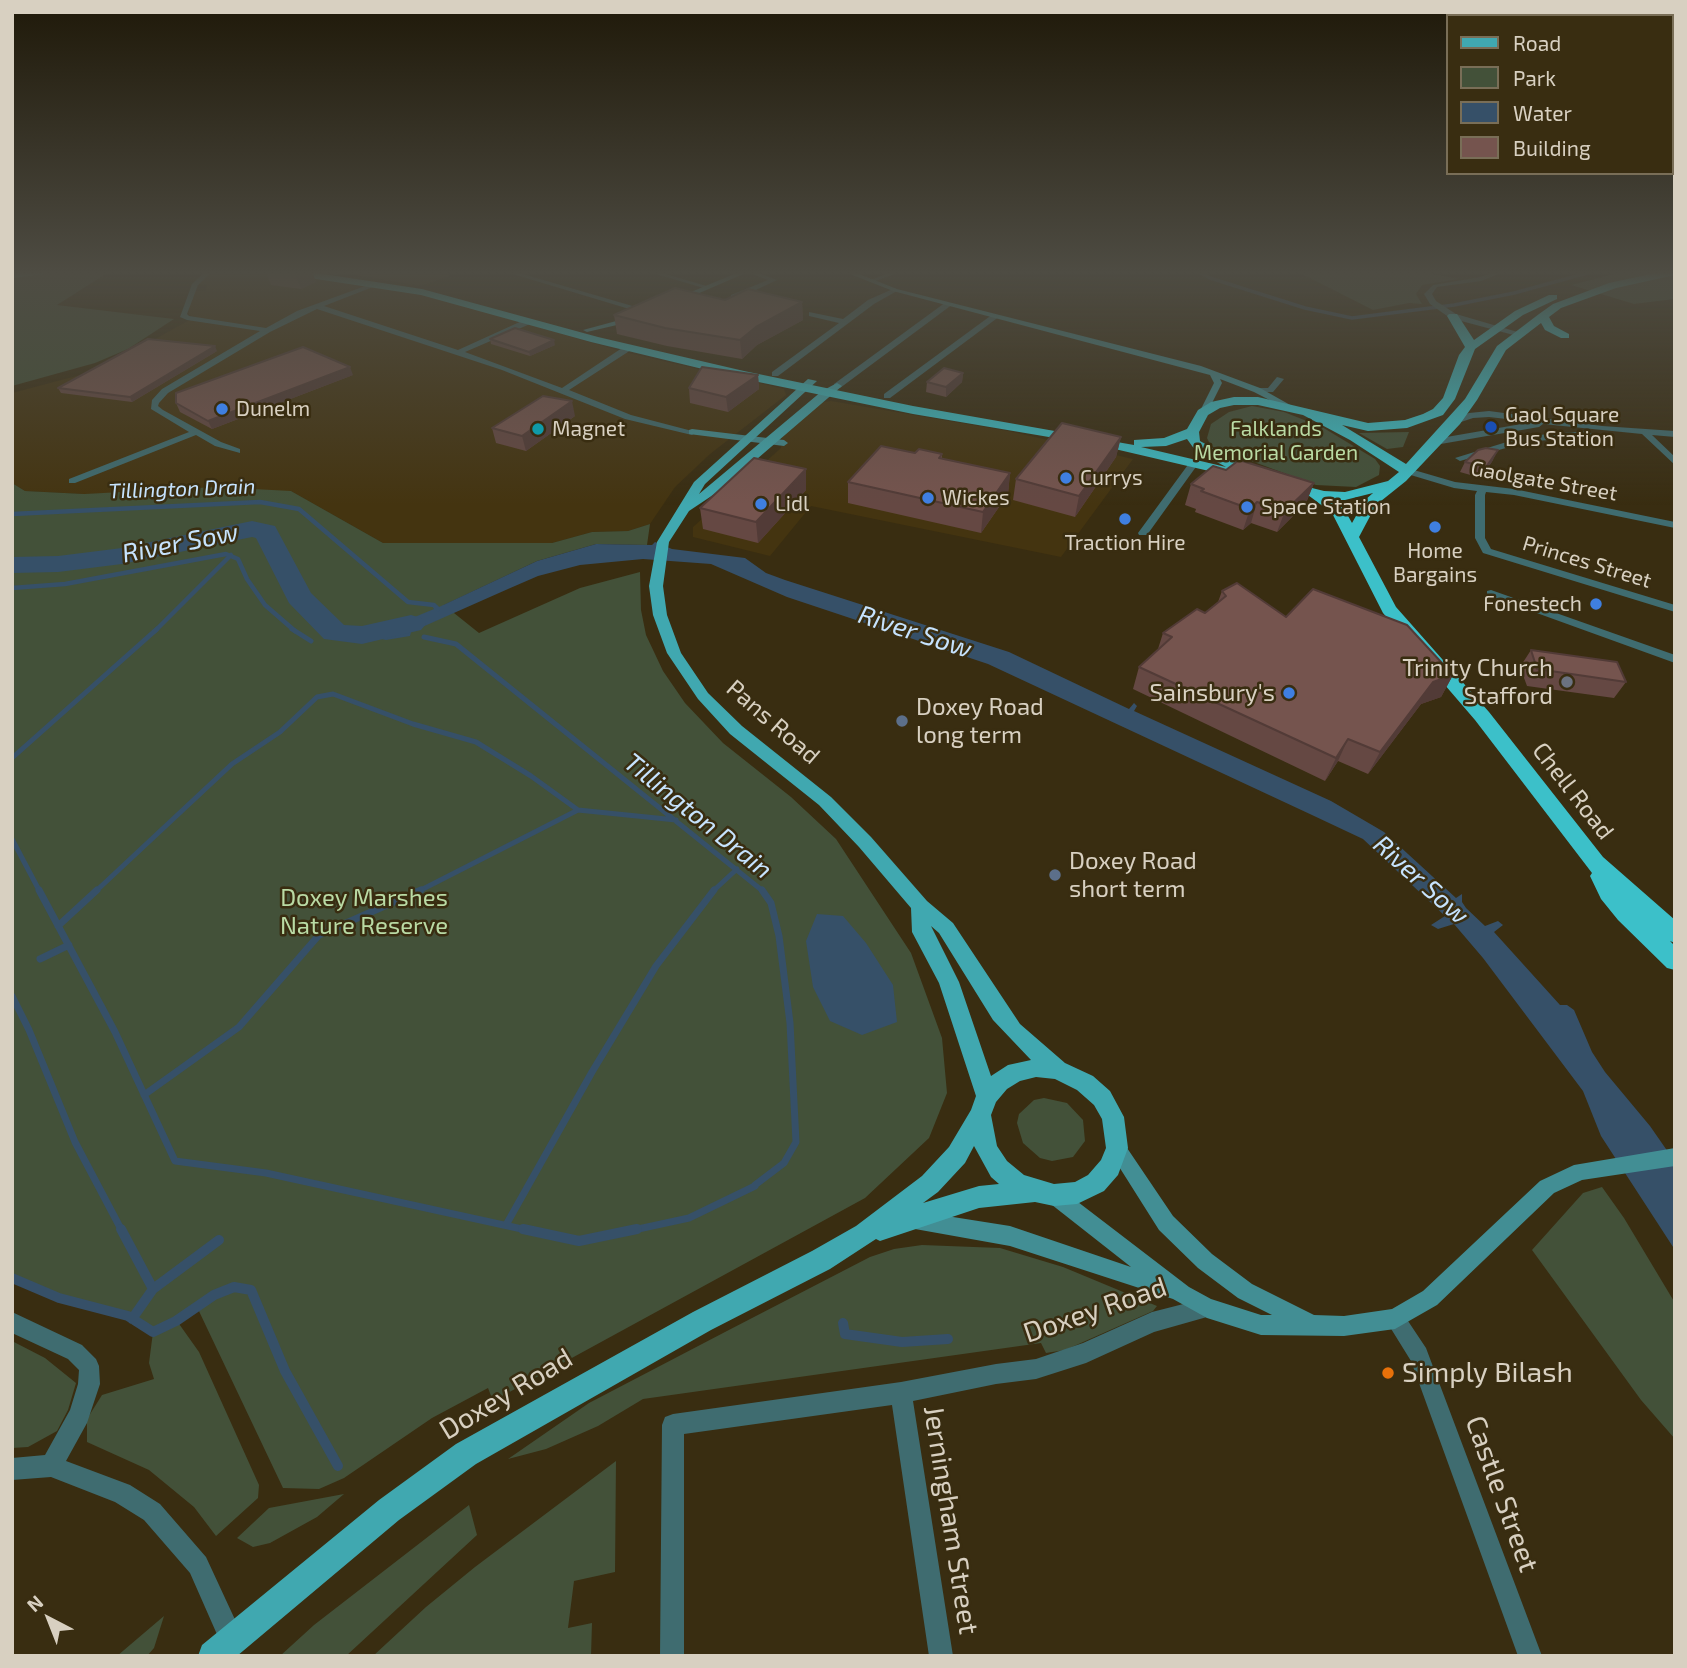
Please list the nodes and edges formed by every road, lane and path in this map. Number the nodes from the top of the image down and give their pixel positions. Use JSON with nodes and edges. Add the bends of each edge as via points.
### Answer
{"nodes":[{"id":1,"x":234,"y":350,"type":"edge"},
{"id":2,"x":445,"y":350,"type":"edge"},
{"id":3,"x":466,"y":350,"type":"edge"},
{"id":4,"x":625,"y":350,"type":"edge"},
{"id":5,"x":637,"y":350,"type":"edge"},
{"id":6,"x":658,"y":350,"type":"edge"},
{"id":7,"x":808,"y":350,"type":"edge"},
{"id":8,"x":886,"y":350,"type":"edge"},
{"id":9,"x":950,"y":350,"type":"edge"},
{"id":10,"x":1132,"y":350,"type":"edge"},
{"id":11,"x":1469,"y":350,"type":"edge"},
{"id":12,"x":1499,"y":350,"type":"edge"},
{"id":13,"x":457,"y":354,"type":"junction"},
{"id":14,"x":775,"y":374,"type":"junction"},
{"id":15,"x":1213,"y":374,"type":"junction"},
{"id":16,"x":1280,"y":379,"type":"dead end"},
{"id":17,"x":808,"y":385,"type":"junction"},
{"id":18,"x":832,"y":389,"type":"junction"},
{"id":19,"x":1257,"y":390,"type":"junction"},
{"id":20,"x":562,"y":391,"type":"junction"},
{"id":21,"x":887,"y":396,"type":"junction"},
{"id":22,"x":1219,"y":404,"type":"junction"},
{"id":23,"x":1288,"y":406,"type":"junction"},
{"id":24,"x":1203,"y":413,"type":"junction"},
{"id":25,"x":1310,"y":414,"type":"junction"},
{"id":26,"x":1542,"y":421,"type":"junction"},
{"id":27,"x":1451,"y":425,"type":"junction"},
{"id":28,"x":1613,"y":430,"type":"junction"},
{"id":29,"x":197,"y":432,"type":"junction"},
{"id":30,"x":1192,"y":432,"type":"junction"},
{"id":31,"x":1645,"y":433,"type":"junction"},
{"id":32,"x":1675,"y":434,"type":"edge"},
{"id":33,"x":1544,"y":436,"type":"junction"},
{"id":34,"x":749,"y":437,"type":"junction"},
{"id":35,"x":778,"y":441,"type":"junction"},
{"id":36,"x":1435,"y":442,"type":"junction"},
{"id":37,"x":237,"y":451,"type":"dead end"},
{"id":38,"x":1460,"y":458,"type":"dead end"},
{"id":39,"x":1675,"y":462,"type":"edge"},
{"id":40,"x":1193,"y":464,"type":"junction"},
{"id":41,"x":1407,"y":471,"type":"junction"},
{"id":42,"x":1258,"y":477,"type":"junction"},
{"id":43,"x":72,"y":481,"type":"dead end"},
{"id":44,"x":1394,"y":484,"type":"junction"},
{"id":45,"x":1483,"y":489,"type":"junction"},
{"id":46,"x":1307,"y":491,"type":"junction"},
{"id":47,"x":683,"y":510,"type":"junction"},
{"id":48,"x":1675,"y":525,"type":"edge"},
{"id":49,"x":1143,"y":533,"type":"dead end"},
{"id":50,"x":1353,"y":535,"type":"junction"},
{"id":51,"x":1491,"y":593,"type":"dead end"},
{"id":52,"x":1675,"y":609,"type":"edge"},
{"id":53,"x":1675,"y":659,"type":"edge"},
{"id":54,"x":1595,"y":863,"type":"junction"},
{"id":55,"x":920,"y":906,"type":"junction"},
{"id":56,"x":1675,"y":934,"type":"edge"},
{"id":57,"x":1675,"y":961,"type":"edge"},
{"id":58,"x":1057,"y":1070,"type":"junction"},
{"id":59,"x":984,"y":1105,"type":"junction"},
{"id":60,"x":1117,"y":1148,"type":"junction"},
{"id":61,"x":1675,"y":1157,"type":"edge"},
{"id":62,"x":1045,"y":1193,"type":"junction"},
{"id":63,"x":908,"y":1219,"type":"junction"},
{"id":64,"x":864,"y":1234,"type":"junction"},
{"id":65,"x":1182,"y":1294,"type":"junction"},
{"id":66,"x":1207,"y":1308,"type":"junction"},
{"id":67,"x":1395,"y":1319,"type":"junction"},
{"id":68,"x":12,"y":1322,"type":"edge"},
{"id":69,"x":1312,"y":1324,"type":"junction"},
{"id":70,"x":901,"y":1393,"type":"junction"},
{"id":71,"x":51,"y":1466,"type":"junction"},
{"id":72,"x":12,"y":1469,"type":"edge"},
{"id":73,"x":223,"y":1647,"type":"edge"},
{"id":74,"x":672,"y":1656,"type":"edge"},
{"id":75,"x":941,"y":1656,"type":"edge"},
{"id":76,"x":1530,"y":1656,"type":"edge"}],
"edges":[{"from":1,"to":29,"type":"street","via":[[165,391],[155,402],[160,412]]},
{"from":2,"to":13,"type":"street"},
{"from":3,"to":13,"type":"street"},
{"from":4,"to":20,"type":"street"},
{"from":5,"to":17,"type":"highway"},
{"from":6,"to":14,"type":"highway"},
{"from":7,"to":14,"type":"street"},
{"from":8,"to":18,"type":"street"},
{"from":9,"to":21,"type":"street"},
{"from":10,"to":15,"type":"street"},
{"from":11,"to":25,"type":"highway","via":[[1449,399],[1438,412],[1407,424],[1368,427]]},
{"from":12,"to":27,"type":"highway"},
{"from":13,"to":20,"type":"street"},
{"from":14,"to":17,"type":"highway"},
{"from":15,"to":19,"type":"street"},
{"from":15,"to":24,"type":"street","via":[[1217,383]]},
{"from":16,"to":19,"type":"street","via":[[1270,390]]},
{"from":17,"to":18,"type":"highway"},
{"from":17,"to":34,"type":"main road","name":"Pans Road"},
{"from":18,"to":21,"type":"highway"},
{"from":18,"to":35,"type":"main road","name":"Pans Road"},
{"from":18,"to":40,"type":"highway"},
{"from":19,"to":22,"type":"highway"},
{"from":19,"to":23,"type":"street"},
{"from":20,"to":34,"type":"street","via":[[628,417],[692,432]]},
{"from":21,"to":30,"type":"highway","via":[[1147,444]]},
{"from":22,"to":23,"type":"highway","via":[[1258,401]]},
{"from":22,"to":24,"type":"highway"},
{"from":23,"to":25,"type":"highway"},
{"from":24,"to":30,"type":"highway"},
{"from":25,"to":41,"type":"highway"},
{"from":26,"to":27,"type":"street","via":[[1520,417]]},
{"from":26,"to":28,"type":"street"},
{"from":26,"to":33,"type":"street","via":[[1554,429],[1553,434]]},
{"from":26,"to":36,"type":"street"},
{"from":27,"to":36,"type":"highway"},
{"from":28,"to":31,"type":"street"},
{"from":28,"to":33,"type":"street"},
{"from":29,"to":37,"type":"street"},
{"from":29,"to":43,"type":"street"},
{"from":30,"to":42,"type":"highway","via":[[1194,442],[1208,453]]},
{"from":31,"to":32,"type":"street"},
{"from":31,"to":39,"type":"street"},
{"from":33,"to":38,"type":"street","via":[[1473,450]]},
{"from":34,"to":35,"type":"street"},
{"from":34,"to":47,"type":"main road","name":"Pans Road","via":[[700,482]]},
{"from":35,"to":47,"type":"main road","name":"Pans Road"},
{"from":36,"to":41,"type":"highway"},
{"from":40,"to":42,"type":"highway"},
{"from":40,"to":49,"type":"street"},
{"from":41,"to":44,"type":"highway"},
{"from":41,"to":45,"type":"street","name":"Gaolgate Street"},
{"from":42,"to":46,"type":"highway"},
{"from":44,"to":46,"type":"highway","via":[[1345,496]]},
{"from":44,"to":50,"type":"highway","via":[[1370,503]]},
{"from":45,"to":48,"type":"street","name":"Gaolgate Street"},
{"from":45,"to":52,"type":"street","name":"Princes Street","via":[[1480,538],[1487,551]]},
{"from":46,"to":50,"type":"highway","name":"Chell Road","via":[[1336,507]]},
{"from":47,"to":55,"type":"main road","name":"Pans Road","via":[[663,542],[657,576],[660,615],[674,653],[703,696],[736,730],[825,801]]},
{"from":50,"to":54,"type":"highway","name":"Chell Road","via":[[1389,609],[1482,716]]},
{"from":51,"to":53,"type":"street"},
{"from":54,"to":56,"type":"highway","name":"Chell Road"},
{"from":54,"to":57,"type":"highway","name":"Chell Road","via":[[1609,893],[1626,914]]},
{"from":55,"to":58,"type":"main road","name":"Pans Road","via":[[946,928],[1013,1030]]},
{"from":55,"to":59,"type":"main road","via":[[922,932],[949,982]]},
{"from":58,"to":59,"type":"main road","via":[[1016,1072],[999,1082]]},
{"from":58,"to":60,"type":"main road","via":[[1085,1083],[1102,1098],[1113,1116]]},
{"from":59,"to":62,"type":"main road","via":[[981,1132],[999,1169],[1016,1183]]},
{"from":59,"to":64,"type":"main road","name":"Doxey Road","via":[[957,1155],[930,1184]]},
{"from":60,"to":62,"type":"main road","via":[[1110,1167],[1096,1183],[1077,1193]]},
{"from":60,"to":69,"type":"street","name":"Doxey Road","via":[[1166,1223],[1205,1261],[1245,1291]]},
{"from":61,"to":67,"type":"street","name":"Doxey Road","via":[[1580,1171],[1547,1187],[1430,1298]]},
{"from":62,"to":63,"type":"main road","name":"Doxey Road","via":[[979,1197]]},
{"from":62,"to":65,"type":"street","name":"Doxey Road"},
{"from":63,"to":64,"type":"main road","name":"Doxey Road"},
{"from":63,"to":65,"type":"street","via":[[1010,1236]]},
{"from":64,"to":73,"type":"main road","name":"Doxey Road","via":[[466,1454],[388,1510]]},
{"from":65,"to":66,"type":"street","name":"Doxey Road"},
{"from":66,"to":69,"type":"street","name":"Doxey Road","via":[[1261,1325]]},
{"from":66,"to":70,"type":"street","name":"Doxey Road","via":[[1152,1322],[1086,1353],[1036,1369]]},
{"from":67,"to":69,"type":"street","name":"Doxey Road","via":[[1344,1326]]},
{"from":67,"to":76,"type":"street","name":"Castle Street","via":[[1419,1355]]},
{"from":68,"to":71,"type":"street","via":[[75,1352],[89,1366],[89,1384],[79,1415]]},
{"from":70,"to":74,"type":"street","name":"Doxey Road","via":[[673,1425]]},
{"from":70,"to":75,"type":"street","name":"Jerningham Street"},
{"from":71,"to":72,"type":"street"},
{"from":71,"to":73,"type":"street","via":[[122,1493],[152,1512],[198,1565]]}]}
